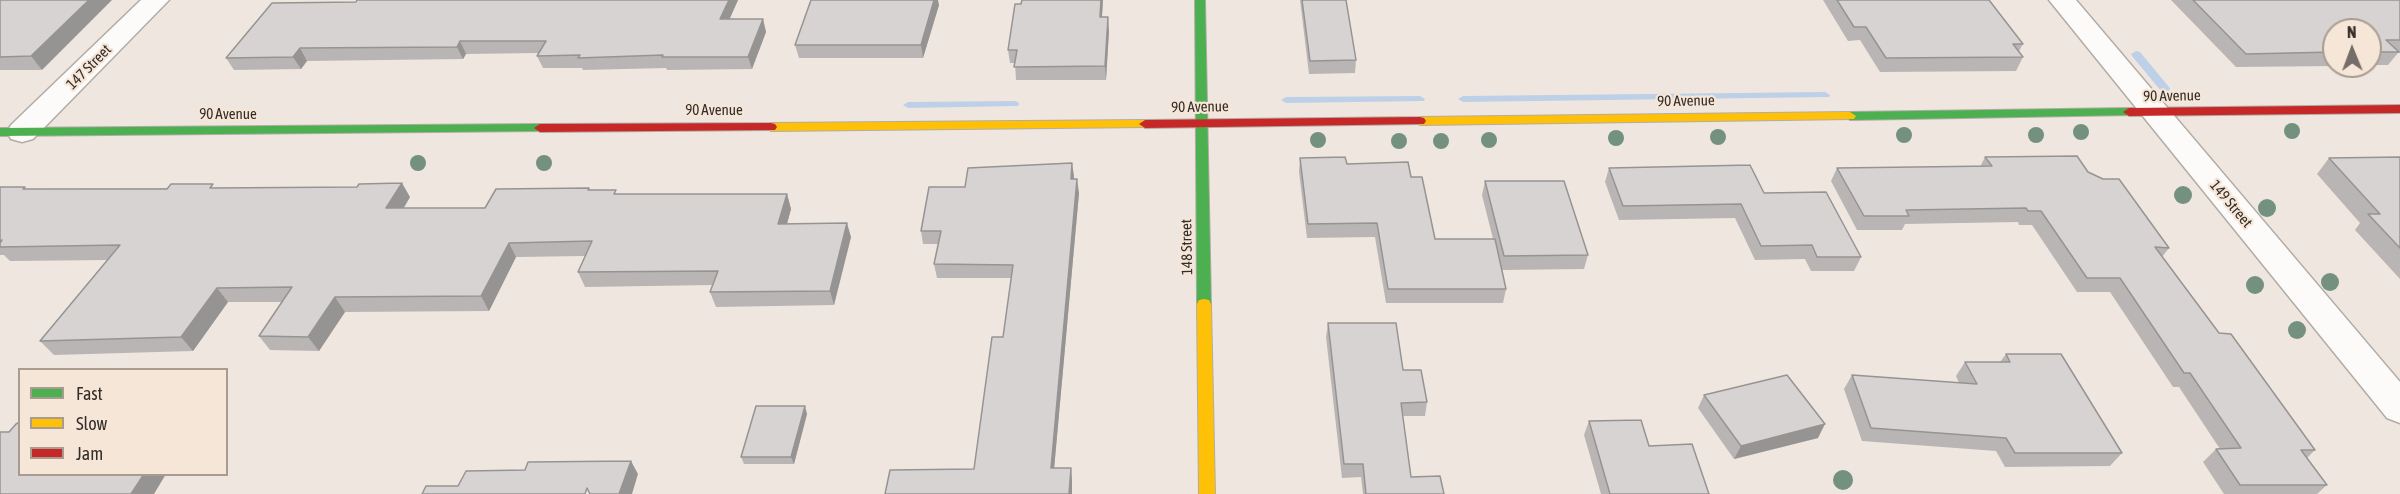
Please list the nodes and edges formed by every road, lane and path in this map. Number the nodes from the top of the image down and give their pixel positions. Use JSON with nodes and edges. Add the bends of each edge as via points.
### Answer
{"nodes":[{"id":1,"x":156,"y":0,"type":"edge"},
{"id":2,"x":1200,"y":0,"type":"edge"},
{"id":3,"x":2062,"y":0,"type":"edge"},
{"id":4,"x":2400,"y":110,"type":"edge"},
{"id":5,"x":2155,"y":112,"type":"junction"},
{"id":6,"x":1202,"y":123,"type":"junction"},
{"id":7,"x":11,"y":132,"type":"edge"},
{"id":8,"x":2400,"y":408,"type":"edge"},
{"id":9,"x":1207,"y":494,"type":"edge"}],
"edges":[{"from":1,"to":7,"type":"street","name":"147 Street"},
{"from":2,"to":6,"type":"street","name":"148 Street"},
{"from":3,"to":5,"type":"street","name":"149 Street"},
{"from":4,"to":5,"type":"street","name":"90 Avenue"},
{"from":5,"to":6,"type":"street","name":"90 Avenue"},
{"from":5,"to":8,"type":"street","name":"149 Street"},
{"from":6,"to":7,"type":"street","name":"90 Avenue"},
{"from":6,"to":9,"type":"street","name":"148 Street"}]}
